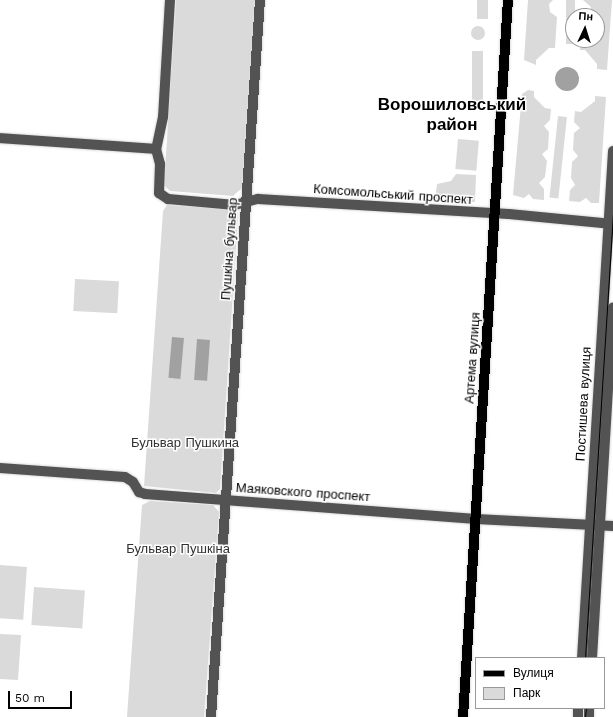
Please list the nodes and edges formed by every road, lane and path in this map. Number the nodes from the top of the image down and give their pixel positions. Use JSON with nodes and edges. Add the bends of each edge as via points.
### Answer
{"nodes":[{"id":1,"x":170,"y":0,"type":"edge"},
{"id":2,"x":260,"y":0,"type":"edge"},
{"id":3,"x":508,"y":0,"type":"edge"},
{"id":4,"x":0,"y":138,"type":"edge"},
{"id":5,"x":156,"y":149,"type":"junction"},
{"id":6,"x":613,"y":151,"type":"edge"},
{"id":7,"x":247,"y":202,"type":"junction"},
{"id":8,"x":494,"y":214,"type":"junction"},
{"id":9,"x":611,"y":223,"type":"edge"},
{"id":10,"x":613,"y":308,"type":"edge"},
{"id":11,"x":0,"y":468,"type":"edge"},
{"id":12,"x":227,"y":500,"type":"junction"},
{"id":13,"x":476,"y":519,"type":"junction"},
{"id":14,"x":594,"y":524,"type":"junction"},
{"id":15,"x":613,"y":526,"type":"edge"},
{"id":16,"x":582,"y":657,"type":"edge"},
{"id":17,"x":592,"y":657,"type":"edge"},
{"id":18,"x":211,"y":717,"type":"edge"},
{"id":19,"x":463,"y":717,"type":"edge"}],
"edges":[{"from":1,"to":5,"type":"street","via":[[163,117]]},
{"from":2,"to":7,"type":"street","name":"Пушкіна бульвар"},
{"from":3,"to":8,"type":"main road","name":"Артема вулиця"},
{"from":4,"to":5,"type":"street"},
{"from":5,"to":7,"type":"street","name":"Комсомольський проспект","via":[[160,164],[159,193],[172,201],[235,205]]},
{"from":6,"to":9,"type":"street","name":"Постишева вулиця"},
{"from":7,"to":8,"type":"street","name":"Комсомольський проспект","via":[[258,199]]},
{"from":7,"to":12,"type":"street","name":"Пушкіна бульвар"},
{"from":8,"to":9,"type":"street","name":"Комсомольський проспект"},
{"from":8,"to":13,"type":"main road","name":"Артема вулиця"},
{"from":9,"to":14,"type":"street","name":"Постишева вулиця"},
{"from":10,"to":14,"type":"street","name":"Постишева вулиця"},
{"from":11,"to":12,"type":"street","name":"Маяковского проспект","via":[[125,477],[133,482],[138,492],[145,494]]},
{"from":12,"to":13,"type":"street","name":"Маяковского проспект"},
{"from":12,"to":18,"type":"street","name":"Пушкіна бульвар"},
{"from":13,"to":14,"type":"street","name":"Маяковского проспект"},
{"from":13,"to":19,"type":"main road","name":"Артема вулиця"},
{"from":14,"to":15,"type":"street","name":"Маяковского проспект"},
{"from":14,"to":16,"type":"street","name":"Постишева вулиця"},
{"from":14,"to":17,"type":"street","name":"Постишева вулиця"}]}
